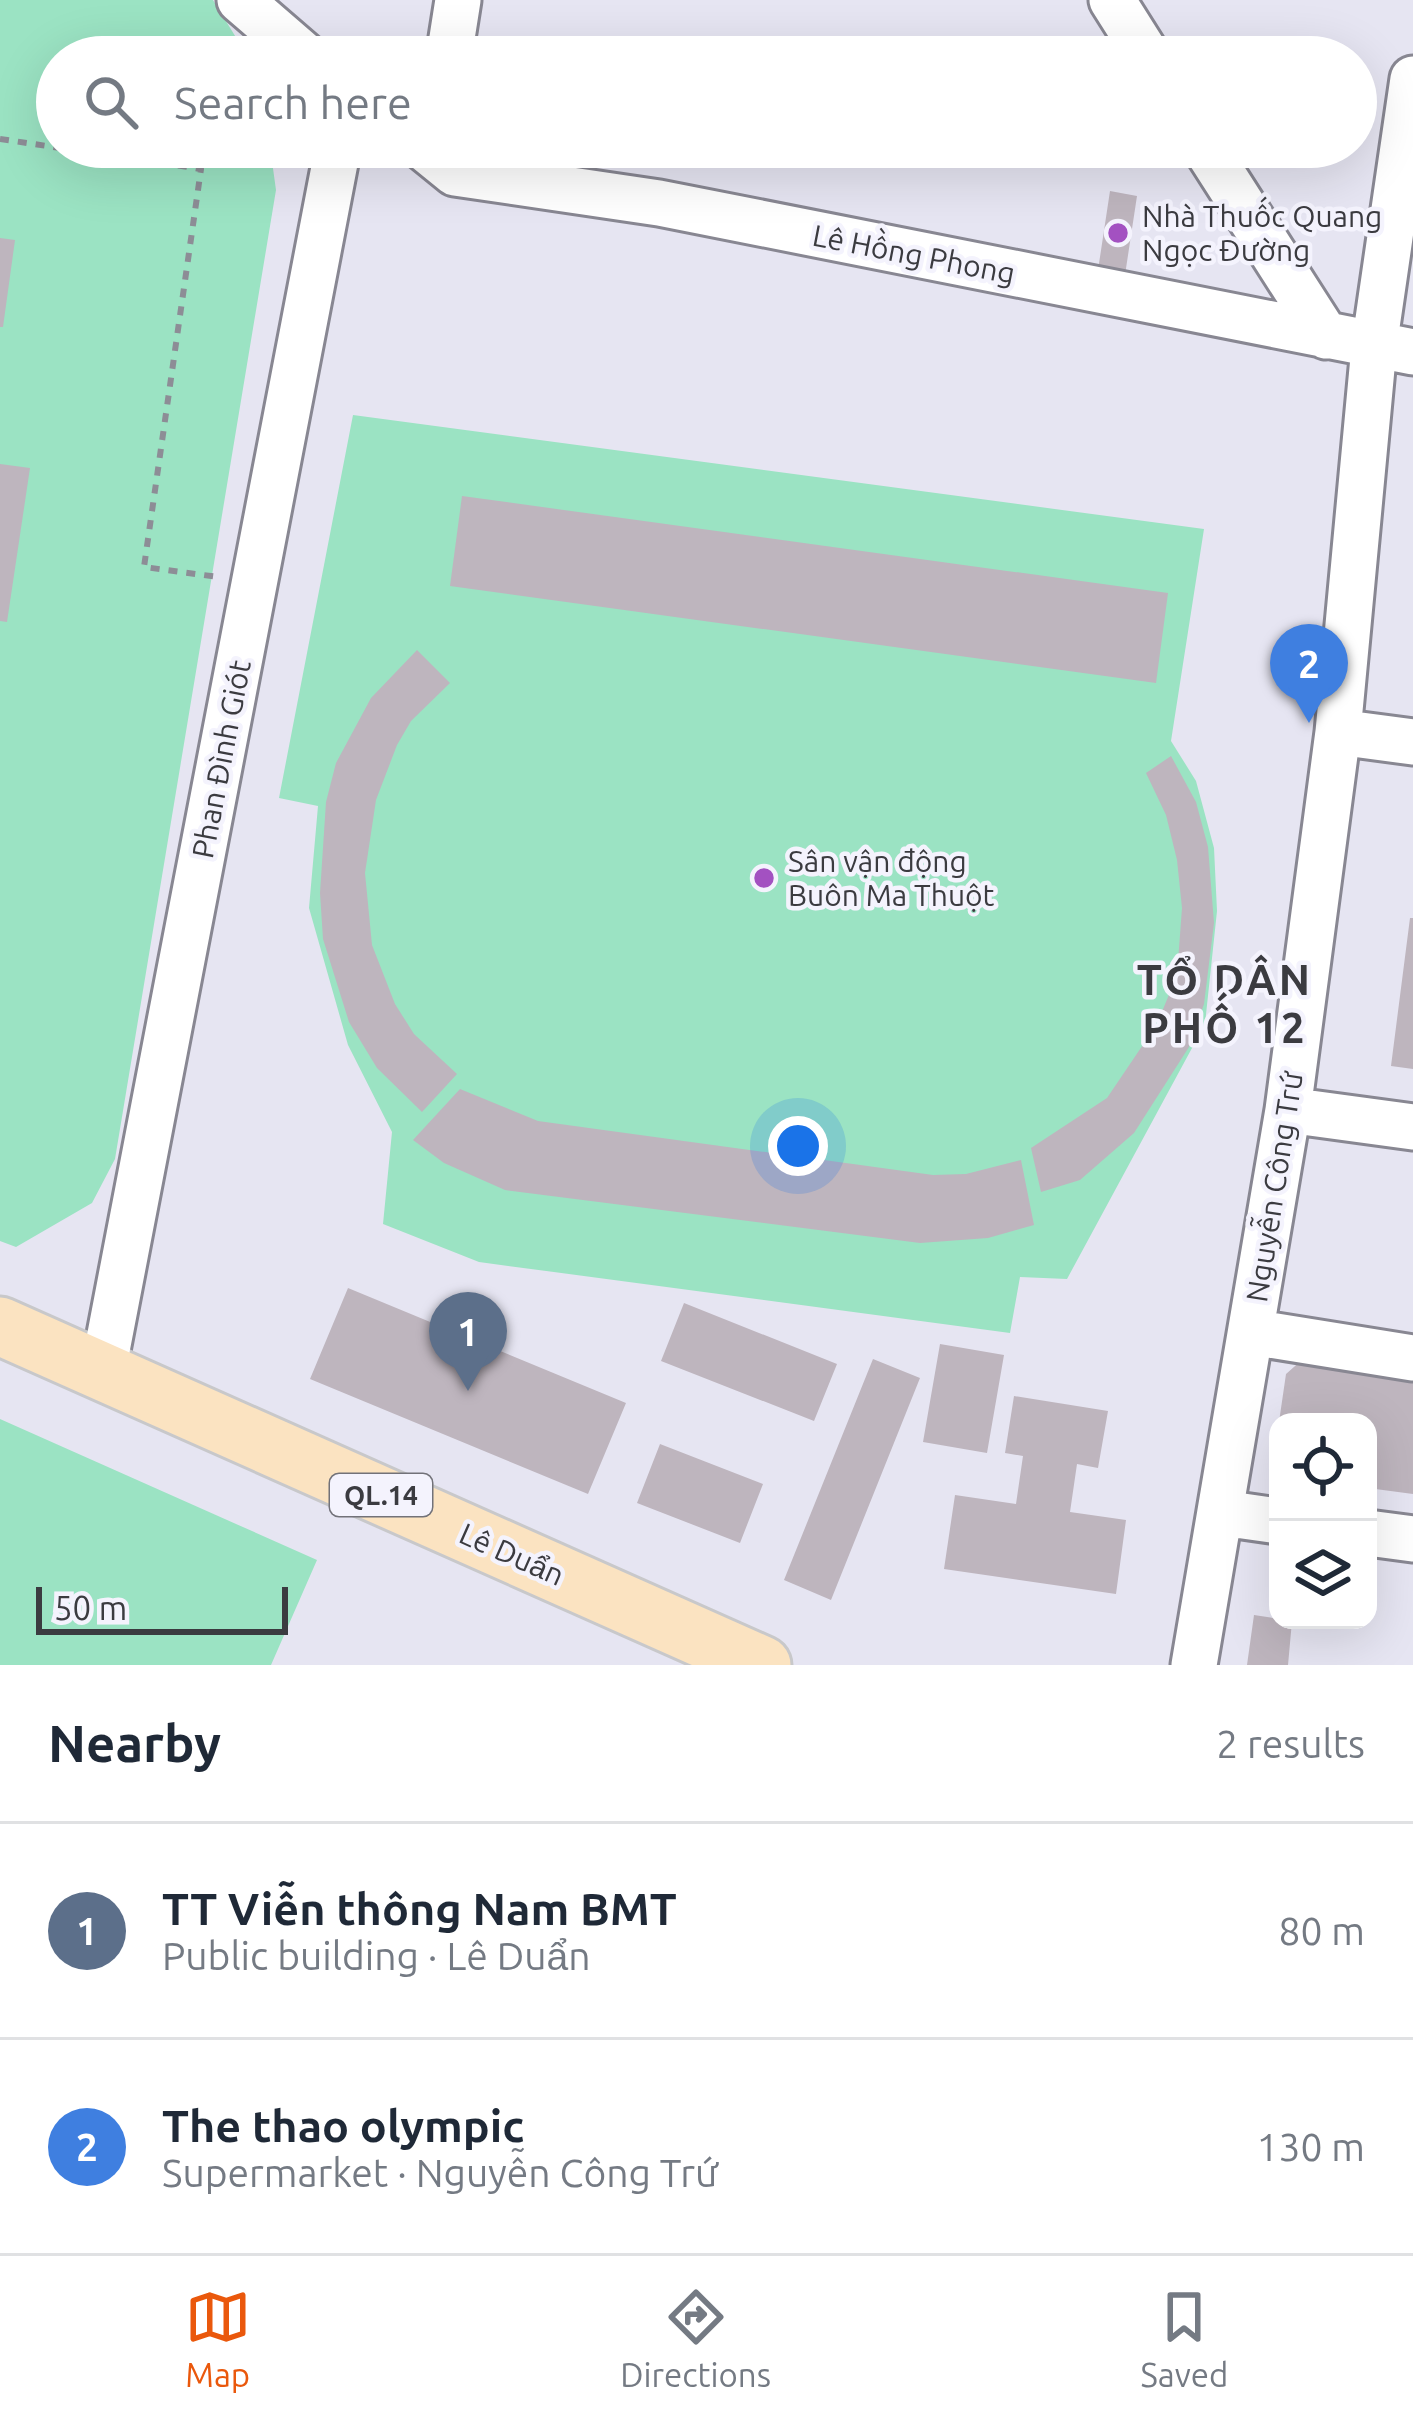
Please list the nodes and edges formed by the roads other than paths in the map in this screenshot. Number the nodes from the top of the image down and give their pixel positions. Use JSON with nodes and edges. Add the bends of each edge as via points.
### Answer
{"nodes":[{"id":1,"x":240,"y":0,"type":"edge"},
{"id":2,"x":282,"y":0,"type":"edge"},
{"id":3,"x":458,"y":0,"type":"edge"},
{"id":4,"x":1112,"y":0,"type":"edge"},
{"id":5,"x":281,"y":36,"type":"edge"},
{"id":6,"x":314,"y":36,"type":"edge"},
{"id":7,"x":452,"y":36,"type":"edge"},
{"id":8,"x":1135,"y":36,"type":"edge"},
{"id":9,"x":1413,"y":79,"type":"edge"},
{"id":10,"x":334,"y":168,"type":"edge"},
{"id":11,"x":449,"y":168,"type":"edge"},
{"id":12,"x":1218,"y":168,"type":"edge"},
{"id":13,"x":1326,"y":336,"type":"junction"},
{"id":14,"x":1393,"y":350,"type":"edge"},
{"id":15,"x":1338,"y":732,"type":"junction"},
{"id":16,"x":1413,"y":742,"type":"edge"},
{"id":17,"x":1288,"y":1110,"type":"junction"},
{"id":18,"x":1413,"y":1127,"type":"edge"},
{"id":19,"x":0,"y":1326,"type":"edge"},
{"id":20,"x":1251,"y":1332,"type":"junction"},
{"id":21,"x":1413,"y":1358,"type":"edge"},
{"id":22,"x":104,"y":1371,"type":"junction"},
{"id":23,"x":1222,"y":1513,"type":"junction"},
{"id":24,"x":1269,"y":1520,"type":"edge"},
{"id":25,"x":1377,"y":1534,"type":"edge"},
{"id":26,"x":1413,"y":1539,"type":"edge"},
{"id":27,"x":762,"y":1665,"type":"edge"},
{"id":28,"x":1194,"y":1665,"type":"edge"}],
"edges":[{"from":1,"to":5,"type":"street"},
{"from":2,"to":6,"type":"street"},
{"from":3,"to":7,"type":"street"},
{"from":4,"to":8,"type":"street"},
{"from":9,"to":14,"type":"street","name":"Nguyễn Công Trứ"},
{"from":10,"to":22,"type":"street","name":"Phan Đình Giót"},
{"from":11,"to":13,"type":"street","name":"Lê Hồng Phong"},
{"from":12,"to":13,"type":"street"},
{"from":13,"to":14,"type":"street","name":"Lê Hồng Phong"},
{"from":14,"to":15,"type":"street","name":"Nguyễn Công Trứ"},
{"from":15,"to":16,"type":"street"},
{"from":15,"to":17,"type":"street","name":"Nguyễn Công Trứ"},
{"from":17,"to":18,"type":"street"},
{"from":17,"to":20,"type":"street","name":"Nguyễn Công Trứ"},
{"from":19,"to":22,"type":"main road","name":"Lê Duẩn","number":"QL.14"},
{"from":20,"to":21,"type":"street"},
{"from":20,"to":23,"type":"street","name":"Nguyễn Công Trứ"},
{"from":22,"to":27,"type":"main road","name":"Lê Duẩn","number":"QL.14"},
{"from":23,"to":24,"type":"street"},
{"from":23,"to":28,"type":"street","name":"Nguyễn Công Trứ"},
{"from":25,"to":26,"type":"street"}]}
